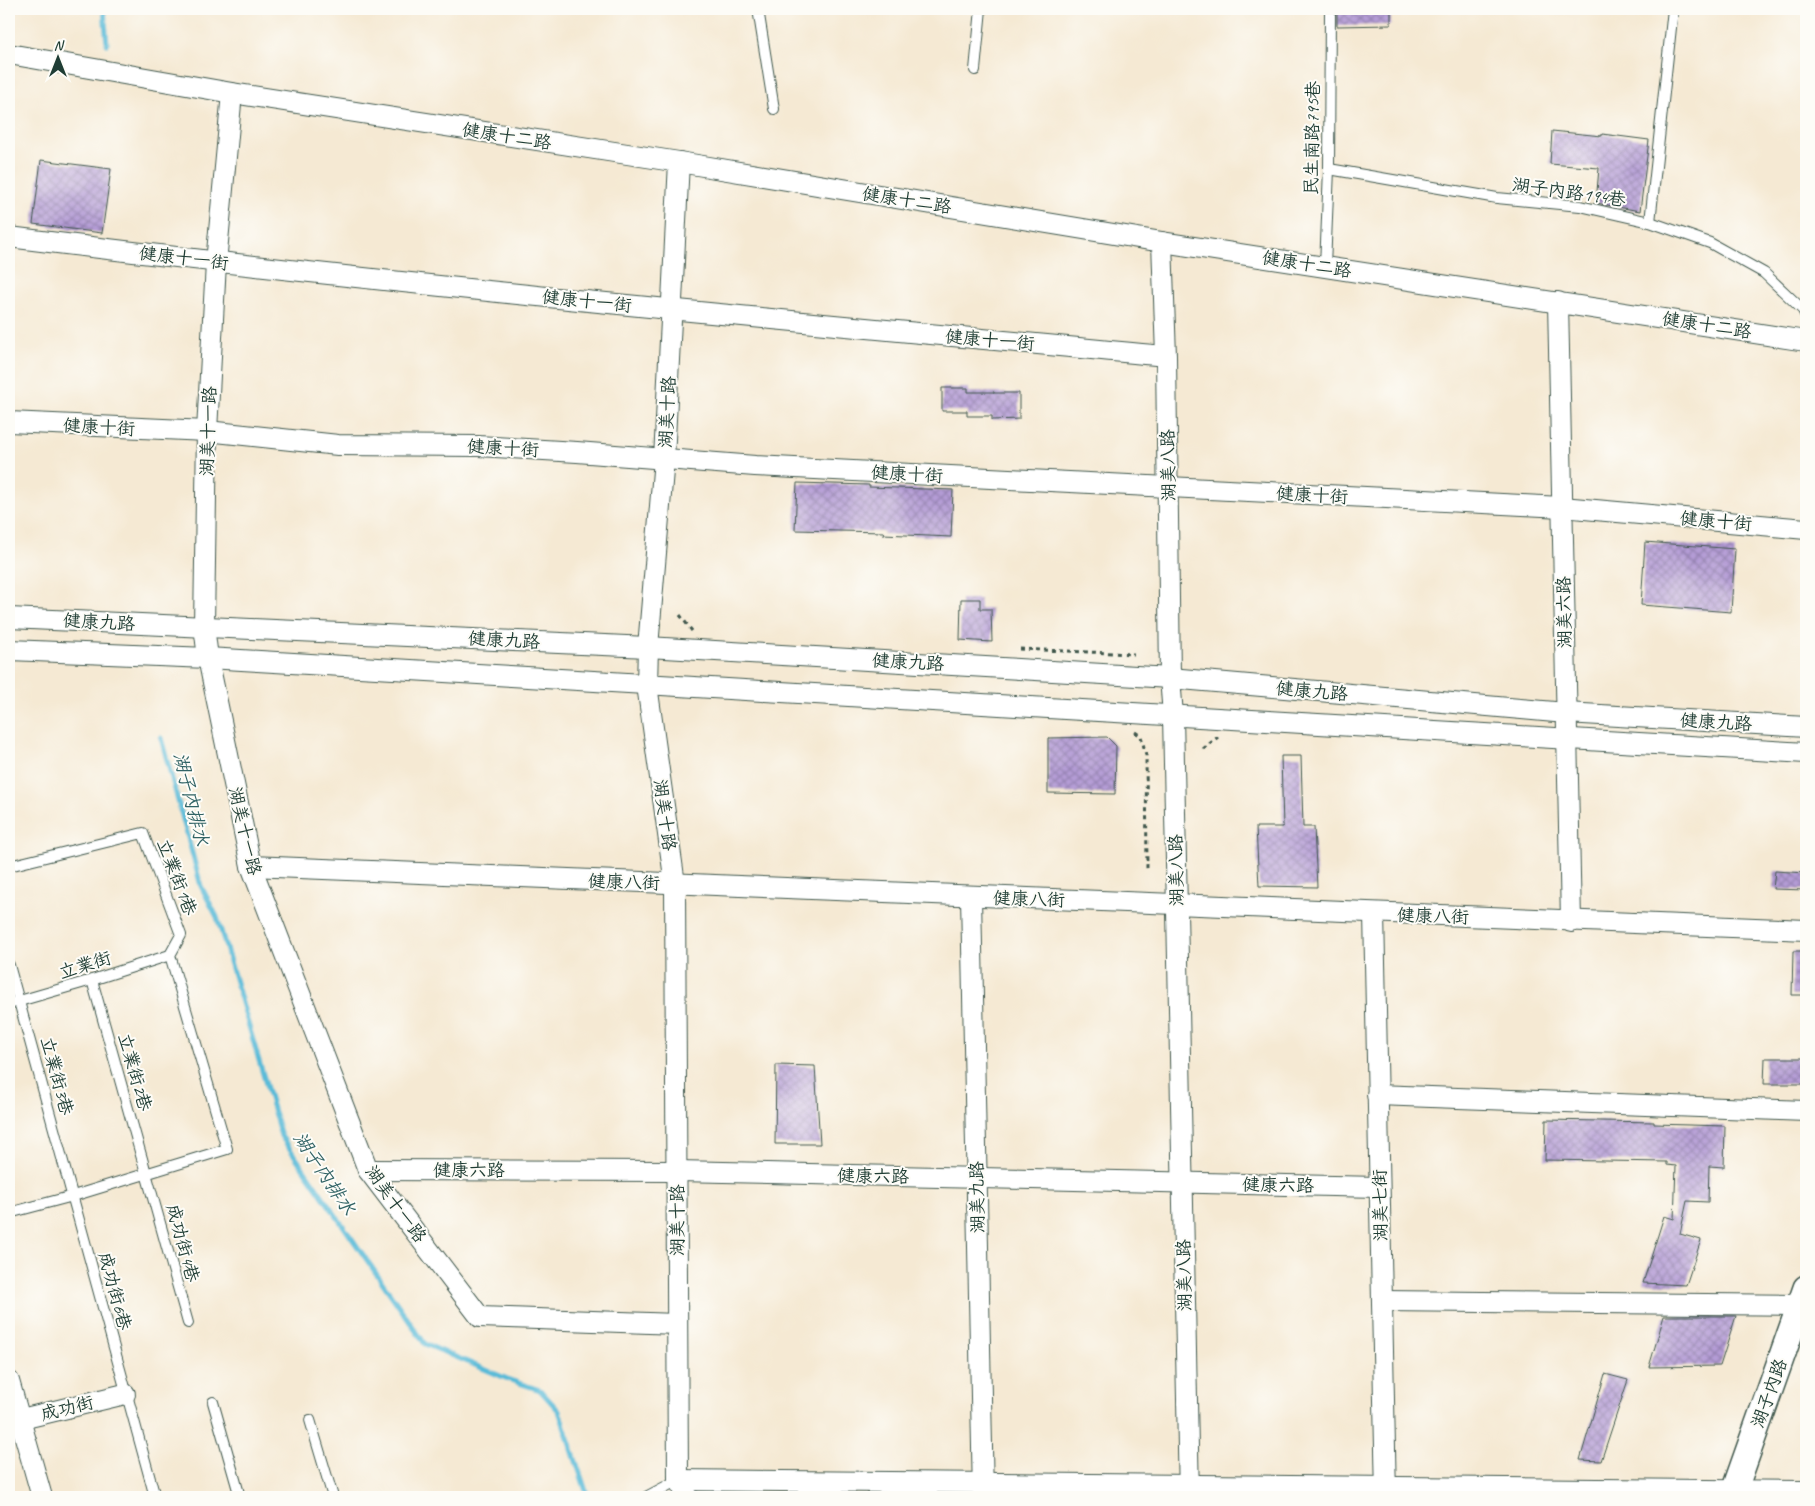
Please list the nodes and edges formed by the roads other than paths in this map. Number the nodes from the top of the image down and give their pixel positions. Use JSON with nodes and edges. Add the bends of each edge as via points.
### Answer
{"nodes":[{"id":1,"x":758,"y":9,"type":"edge"},
{"id":2,"x":981,"y":9,"type":"edge"},
{"id":3,"x":1330,"y":9,"type":"edge"},
{"id":4,"x":1673,"y":9,"type":"edge"},
{"id":5,"x":9,"y":54,"type":"edge"},
{"id":6,"x":975,"y":70,"type":"dead end"},
{"id":7,"x":232,"y":93,"type":"junction"},
{"id":8,"x":774,"y":108,"type":"dead end"},
{"id":9,"x":679,"y":162,"type":"junction"},
{"id":10,"x":1329,"y":169,"type":"junction"},
{"id":11,"x":1650,"y":222,"type":"junction"},
{"id":12,"x":9,"y":237,"type":"edge"},
{"id":13,"x":1162,"y":242,"type":"junction"},
{"id":14,"x":216,"y":263,"type":"junction"},
{"id":15,"x":1324,"y":267,"type":"junction"},
{"id":16,"x":1558,"y":302,"type":"junction"},
{"id":17,"x":673,"y":310,"type":"junction"},
{"id":18,"x":1806,"y":316,"type":"edge"},
{"id":19,"x":1806,"y":341,"type":"edge"},
{"id":20,"x":1166,"y":356,"type":"junction"},
{"id":21,"x":9,"y":422,"type":"edge"},
{"id":22,"x":207,"y":431,"type":"junction"},
{"id":23,"x":664,"y":460,"type":"junction"},
{"id":24,"x":1168,"y":487,"type":"junction"},
{"id":25,"x":1562,"y":508,"type":"junction"},
{"id":26,"x":1806,"y":529,"type":"edge"},
{"id":27,"x":9,"y":618,"type":"edge"},
{"id":28,"x":204,"y":626,"type":"junction"},
{"id":29,"x":648,"y":647,"type":"junction"},
{"id":30,"x":9,"y":650,"type":"edge"},
{"id":31,"x":208,"y":658,"type":"junction"},
{"id":32,"x":1170,"y":678,"type":"junction"},
{"id":33,"x":647,"y":685,"type":"junction"},
{"id":34,"x":1566,"y":713,"type":"junction"},
{"id":35,"x":1173,"y":715,"type":"junction"},
{"id":36,"x":1806,"y":727,"type":"edge"},
{"id":37,"x":1567,"y":739,"type":"junction"},
{"id":38,"x":1806,"y":753,"type":"edge"},
{"id":39,"x":9,"y":866,"type":"edge"},
{"id":40,"x":251,"y":866,"type":"junction"},
{"id":41,"x":674,"y":884,"type":"junction"},
{"id":42,"x":971,"y":896,"type":"junction"},
{"id":43,"x":1177,"y":905,"type":"junction"},
{"id":44,"x":1374,"y":913,"type":"junction"},
{"id":45,"x":1571,"y":922,"type":"junction"},
{"id":46,"x":1806,"y":930,"type":"edge"},
{"id":47,"x":170,"y":955,"type":"junction"},
{"id":48,"x":9,"y":965,"type":"edge"},
{"id":49,"x":92,"y":980,"type":"junction"},
{"id":50,"x":20,"y":1001,"type":"junction"},
{"id":51,"x":9,"y":1004,"type":"edge"},
{"id":52,"x":1378,"y":1095,"type":"junction"},
{"id":53,"x":1806,"y":1111,"type":"edge"},
{"id":54,"x":368,"y":1170,"type":"junction"},
{"id":55,"x":677,"y":1171,"type":"junction"},
{"id":56,"x":146,"y":1172,"type":"junction"},
{"id":57,"x":977,"y":1178,"type":"junction"},
{"id":58,"x":1183,"y":1183,"type":"junction"},
{"id":59,"x":1379,"y":1187,"type":"junction"},
{"id":60,"x":73,"y":1196,"type":"junction"},
{"id":61,"x":9,"y":1213,"type":"edge"},
{"id":62,"x":1803,"y":1296,"type":"edge"},
{"id":63,"x":1382,"y":1301,"type":"junction"},
{"id":64,"x":188,"y":1323,"type":"dead end"},
{"id":65,"x":677,"y":1324,"type":"junction"},
{"id":66,"x":9,"y":1382,"type":"edge"},
{"id":67,"x":125,"y":1394,"type":"junction"},
{"id":68,"x":213,"y":1402,"type":"dead end"},
{"id":69,"x":310,"y":1420,"type":"dead end"},
{"id":70,"x":14,"y":1421,"type":"edge"},
{"id":71,"x":678,"y":1480,"type":"junction"},
{"id":72,"x":983,"y":1490,"type":"edge"},
{"id":73,"x":1188,"y":1491,"type":"edge"},
{"id":74,"x":1806,"y":1491,"type":"edge"},
{"id":75,"x":1386,"y":1492,"type":"edge"},
{"id":76,"x":1733,"y":1494,"type":"edge"},
{"id":77,"x":42,"y":1497,"type":"edge"},
{"id":78,"x":154,"y":1497,"type":"edge"},
{"id":79,"x":240,"y":1497,"type":"edge"},
{"id":80,"x":333,"y":1497,"type":"edge"},
{"id":81,"x":646,"y":1497,"type":"edge"},
{"id":82,"x":688,"y":1497,"type":"edge"}],
"edges":[{"from":1,"to":8,"type":"lane"},
{"from":2,"to":6,"type":"lane"},
{"from":3,"to":10,"type":"lane","name":"民生南路795巷"},
{"from":4,"to":11,"type":"lane"},
{"from":5,"to":7,"type":"street","name":"健康十二路"},
{"from":7,"to":9,"type":"street","name":"健康十二路"},
{"from":7,"to":14,"type":"street","name":"湖美十一路"},
{"from":9,"to":13,"type":"street","name":"健康十二路"},
{"from":9,"to":17,"type":"street","name":"湖美十路"},
{"from":10,"to":11,"type":"lane","name":"湖子內路194巷","via":[[1497,198],[1580,206]]},
{"from":10,"to":15,"type":"lane","name":"民生南路795巷"},
{"from":11,"to":18,"type":"lane","name":"湖子內路194巷","via":[[1710,243],[1764,273]]},
{"from":12,"to":14,"type":"street","name":"健康十一街"},
{"from":13,"to":15,"type":"street","name":"健康十二路"},
{"from":13,"to":20,"type":"street","name":"湖美八路"},
{"from":14,"to":17,"type":"street","name":"健康十一街"},
{"from":14,"to":22,"type":"street","name":"湖美十一路"},
{"from":15,"to":16,"type":"street","name":"健康十二路"},
{"from":16,"to":19,"type":"street","name":"健康十二路"},
{"from":16,"to":25,"type":"street","name":"湖美六路"},
{"from":17,"to":20,"type":"street","name":"健康十一街"},
{"from":17,"to":23,"type":"street","name":"湖美十路"},
{"from":20,"to":24,"type":"street","name":"湖美八路"},
{"from":21,"to":22,"type":"street","name":"健康十街"},
{"from":22,"to":23,"type":"street","name":"健康十街","via":[[338,445],[478,446]]},
{"from":22,"to":28,"type":"street","name":"湖美十一路"},
{"from":23,"to":24,"type":"street","name":"健康十街"},
{"from":23,"to":29,"type":"street","name":"湖美十路"},
{"from":24,"to":25,"type":"street","name":"健康十街"},
{"from":24,"to":32,"type":"street","name":"湖美八路"},
{"from":25,"to":26,"type":"street","name":"健康十街"},
{"from":25,"to":34,"type":"street","name":"湖美六路"},
{"from":27,"to":28,"type":"street","name":"健康九路"},
{"from":28,"to":29,"type":"street","name":"健康九路"},
{"from":28,"to":31,"type":"street","name":"湖美十一路"},
{"from":29,"to":32,"type":"street","name":"健康九路"},
{"from":29,"to":33,"type":"street","name":"湖美十路"},
{"from":30,"to":31,"type":"street"},
{"from":31,"to":33,"type":"street"},
{"from":31,"to":40,"type":"street","name":"湖美十一路"},
{"from":32,"to":34,"type":"street","name":"健康九路"},
{"from":32,"to":35,"type":"street","name":"湖美八路"},
{"from":33,"to":35,"type":"street"},
{"from":33,"to":41,"type":"street","name":"湖美十路"},
{"from":34,"to":36,"type":"street","name":"健康九路"},
{"from":34,"to":37,"type":"street","name":"湖美六路"},
{"from":35,"to":37,"type":"street"},
{"from":35,"to":43,"type":"street","name":"湖美八路"},
{"from":37,"to":38,"type":"street"},
{"from":37,"to":45,"type":"street","name":"湖美六路"},
{"from":39,"to":47,"type":"lane","name":"立業街1巷","via":[[143,833],[181,935]]},
{"from":40,"to":41,"type":"street","name":"健康八街"},
{"from":40,"to":54,"type":"street","name":"湖美十一路"},
{"from":41,"to":42,"type":"street","name":"健康八街"},
{"from":41,"to":55,"type":"street","name":"湖美十路"},
{"from":42,"to":43,"type":"street","name":"健康八街"},
{"from":42,"to":57,"type":"street","name":"湖美九路"},
{"from":43,"to":44,"type":"street","name":"健康八街"},
{"from":43,"to":58,"type":"street","name":"湖美八路"},
{"from":44,"to":45,"type":"street","name":"健康八街"},
{"from":44,"to":52,"type":"street","name":"湖美七街"},
{"from":45,"to":46,"type":"street","name":"健康八街"},
{"from":47,"to":49,"type":"lane","name":"立業街"},
{"from":47,"to":56,"type":"lane","via":[[227,1149]]},
{"from":48,"to":50,"type":"lane","name":"立業街3巷"},
{"from":49,"to":50,"type":"lane","name":"立業街"},
{"from":49,"to":56,"type":"lane","name":"立業街2巷"},
{"from":50,"to":51,"type":"lane","name":"立業街"},
{"from":50,"to":60,"type":"lane","name":"立業街3巷"},
{"from":52,"to":53,"type":"street"},
{"from":52,"to":59,"type":"street","name":"湖美七街"},
{"from":54,"to":55,"type":"street","name":"健康六路"},
{"from":54,"to":65,"type":"street","name":"湖美十一路","via":[[480,1317]]},
{"from":55,"to":57,"type":"street","name":"健康六路"},
{"from":55,"to":65,"type":"street","name":"湖美十路"},
{"from":56,"to":60,"type":"lane"},
{"from":56,"to":64,"type":"lane","name":"成功街4巷"},
{"from":57,"to":58,"type":"street","name":"健康六路"},
{"from":57,"to":72,"type":"street","name":"湖美九路"},
{"from":58,"to":59,"type":"street","name":"健康六路"},
{"from":58,"to":73,"type":"street","name":"湖美八路"},
{"from":59,"to":63,"type":"street","name":"湖美七街"},
{"from":60,"to":61,"type":"lane"},
{"from":60,"to":67,"type":"lane","name":"成功街6巷"},
{"from":62,"to":63,"type":"street"},
{"from":62,"to":76,"type":"street","name":"湖子內路"},
{"from":63,"to":75,"type":"street","name":"湖美七街"},
{"from":65,"to":71,"type":"street","name":"湖美十路"},
{"from":66,"to":70,"type":"street"},
{"from":67,"to":70,"type":"street","name":"成功街"},
{"from":67,"to":78,"type":"lane","name":"成功街6巷"},
{"from":68,"to":79,"type":"lane"},
{"from":69,"to":80,"type":"lane"},
{"from":70,"to":77,"type":"street"},
{"from":71,"to":72,"type":"street"},
{"from":71,"to":81,"type":"lane"},
{"from":71,"to":82,"type":"street"},
{"from":72,"to":73,"type":"street"},
{"from":73,"to":75,"type":"street"},
{"from":74,"to":76,"type":"street"},
{"from":75,"to":76,"type":"street"}]}
